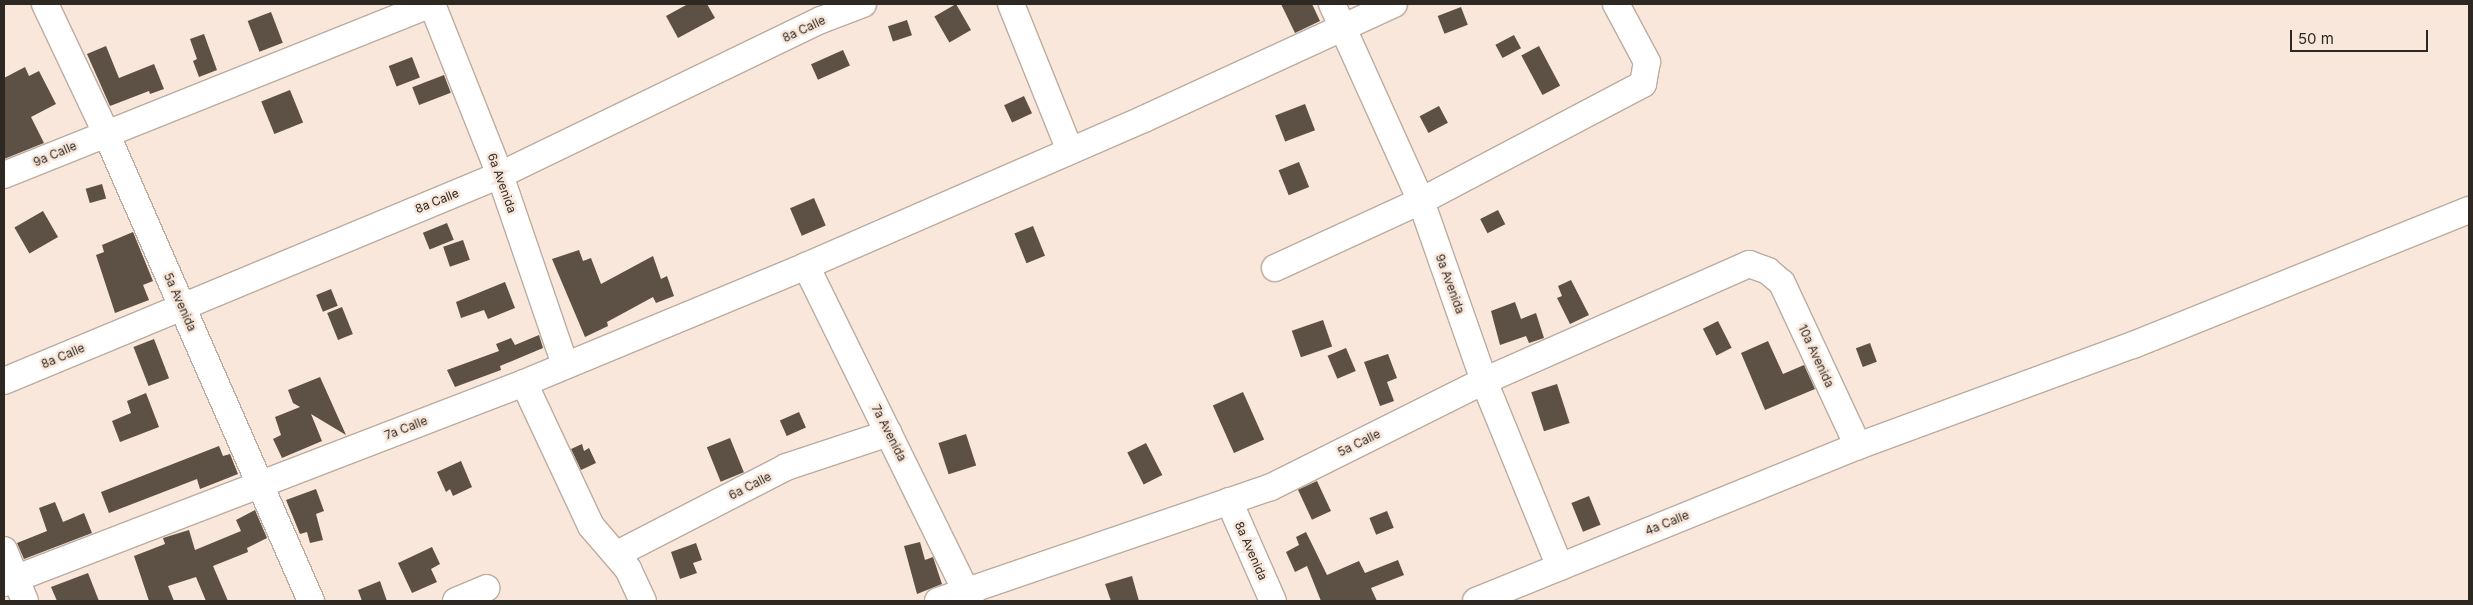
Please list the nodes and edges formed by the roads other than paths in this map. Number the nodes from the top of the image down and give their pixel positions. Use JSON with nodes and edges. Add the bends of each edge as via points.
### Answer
{"nodes":[{"id":1,"x":46,"y":4,"type":"edge"},
{"id":2,"x":432,"y":4,"type":"edge"},
{"id":3,"x":863,"y":4,"type":"edge"},
{"id":4,"x":1011,"y":4,"type":"edge"},
{"id":5,"x":1332,"y":4,"type":"edge"},
{"id":6,"x":1394,"y":4,"type":"edge"},
{"id":7,"x":1616,"y":4,"type":"edge"},
{"id":8,"x":1342,"y":29,"type":"junction"},
{"id":9,"x":106,"y":133,"type":"junction"},
{"id":10,"x":1070,"y":152,"type":"junction"},
{"id":11,"x":4,"y":175,"type":"edge"},
{"id":12,"x":500,"y":175,"type":"junction"},
{"id":13,"x":1420,"y":201,"type":"junction"},
{"id":14,"x":2469,"y":210,"type":"edge"},
{"id":15,"x":806,"y":266,"type":"junction"},
{"id":16,"x":1275,"y":268,"type":"dead end"},
{"id":17,"x":1768,"y":271,"type":"joint"},
{"id":18,"x":182,"y":306,"type":"junction"},
{"id":19,"x":564,"y":366,"type":"junction"},
{"id":20,"x":4,"y":381,"type":"edge"},
{"id":21,"x":1484,"y":381,"type":"junction"},
{"id":22,"x":524,"y":383,"type":"junction"},
{"id":23,"x":890,"y":433,"type":"junction"},
{"id":24,"x":1858,"y":446,"type":"junction"},
{"id":25,"x":262,"y":484,"type":"junction"},
{"id":26,"x":1229,"y":501,"type":"junction"},
{"id":27,"x":4,"y":550,"type":"edge"},
{"id":28,"x":617,"y":554,"type":"junction"},
{"id":29,"x":1560,"y":567,"type":"junction"},
{"id":30,"x":15,"y":588,"type":"edge"},
{"id":31,"x":486,"y":588,"type":"dead end"},
{"id":32,"x":969,"y":595,"type":"edge"},
{"id":33,"x":311,"y":601,"type":"edge"},
{"id":34,"x":456,"y":601,"type":"edge"},
{"id":35,"x":643,"y":601,"type":"edge"},
{"id":36,"x":938,"y":601,"type":"edge"},
{"id":37,"x":1273,"y":601,"type":"edge"},
{"id":38,"x":1476,"y":601,"type":"edge"}],
"edges":[{"from":1,"to":9,"type":"street","name":"5a Avenida"},
{"from":2,"to":9,"type":"street","name":"9a Calle"},
{"from":2,"to":12,"type":"street","name":"6a Avenida"},
{"from":3,"to":12,"type":"street","name":"8a Calle","via":[[821,20]]},
{"from":4,"to":10,"type":"street"},
{"from":5,"to":8,"type":"street","name":"9a Avenida"},
{"from":6,"to":8,"type":"street","name":"7a Calle"},
{"from":7,"to":13,"type":"street","via":[[1648,62],[1643,84]]},
{"from":8,"to":10,"type":"street","name":"7a Calle"},
{"from":8,"to":13,"type":"street","name":"9a Avenida"},
{"from":9,"to":11,"type":"street","name":"9a Calle"},
{"from":9,"to":18,"type":"street","name":"5a Avenida"},
{"from":10,"to":15,"type":"street","name":"7a Calle"},
{"from":12,"to":18,"type":"street","name":"8a Calle"},
{"from":12,"to":19,"type":"street","name":"6a Avenida"},
{"from":13,"to":16,"type":"street"},
{"from":13,"to":21,"type":"street","name":"9a Avenida"},
{"from":14,"to":24,"type":"street","name":"4a Calle","via":[[2133,345]]},
{"from":15,"to":19,"type":"street","name":"7a Calle"},
{"from":15,"to":23,"type":"street","name":"7a Avenida"},
{"from":17,"to":21,"type":"street","name":"5a Calle","via":[[1749,264]]},
{"from":17,"to":24,"type":"street","name":"10a Avenida","via":[[1782,283]]},
{"from":18,"to":20,"type":"street","name":"8a Calle"},
{"from":18,"to":25,"type":"street","name":"5a Avenida"},
{"from":19,"to":22,"type":"street","name":"7a Calle"},
{"from":21,"to":26,"type":"street","name":"5a Calle","via":[[1271,487]]},
{"from":21,"to":29,"type":"street","name":"9a Avenida"},
{"from":22,"to":25,"type":"street","name":"7a Calle"},
{"from":22,"to":28,"type":"street","via":[[591,526]]},
{"from":23,"to":28,"type":"street","name":"6a Calle","via":[[786,467]]},
{"from":23,"to":32,"type":"street","name":"7a Avenida"},
{"from":24,"to":29,"type":"street","name":"4a Calle"},
{"from":25,"to":30,"type":"street","name":"7a Calle"},
{"from":25,"to":33,"type":"street","name":"5a Avenida"},
{"from":26,"to":32,"type":"street","name":"5a Calle"},
{"from":26,"to":37,"type":"street","name":"8a Avenida"},
{"from":27,"to":30,"type":"street"},
{"from":28,"to":35,"type":"street"},
{"from":29,"to":38,"type":"street","name":"4a Calle"},
{"from":31,"to":34,"type":"street"},
{"from":32,"to":36,"type":"street","name":"5a Calle"}]}
